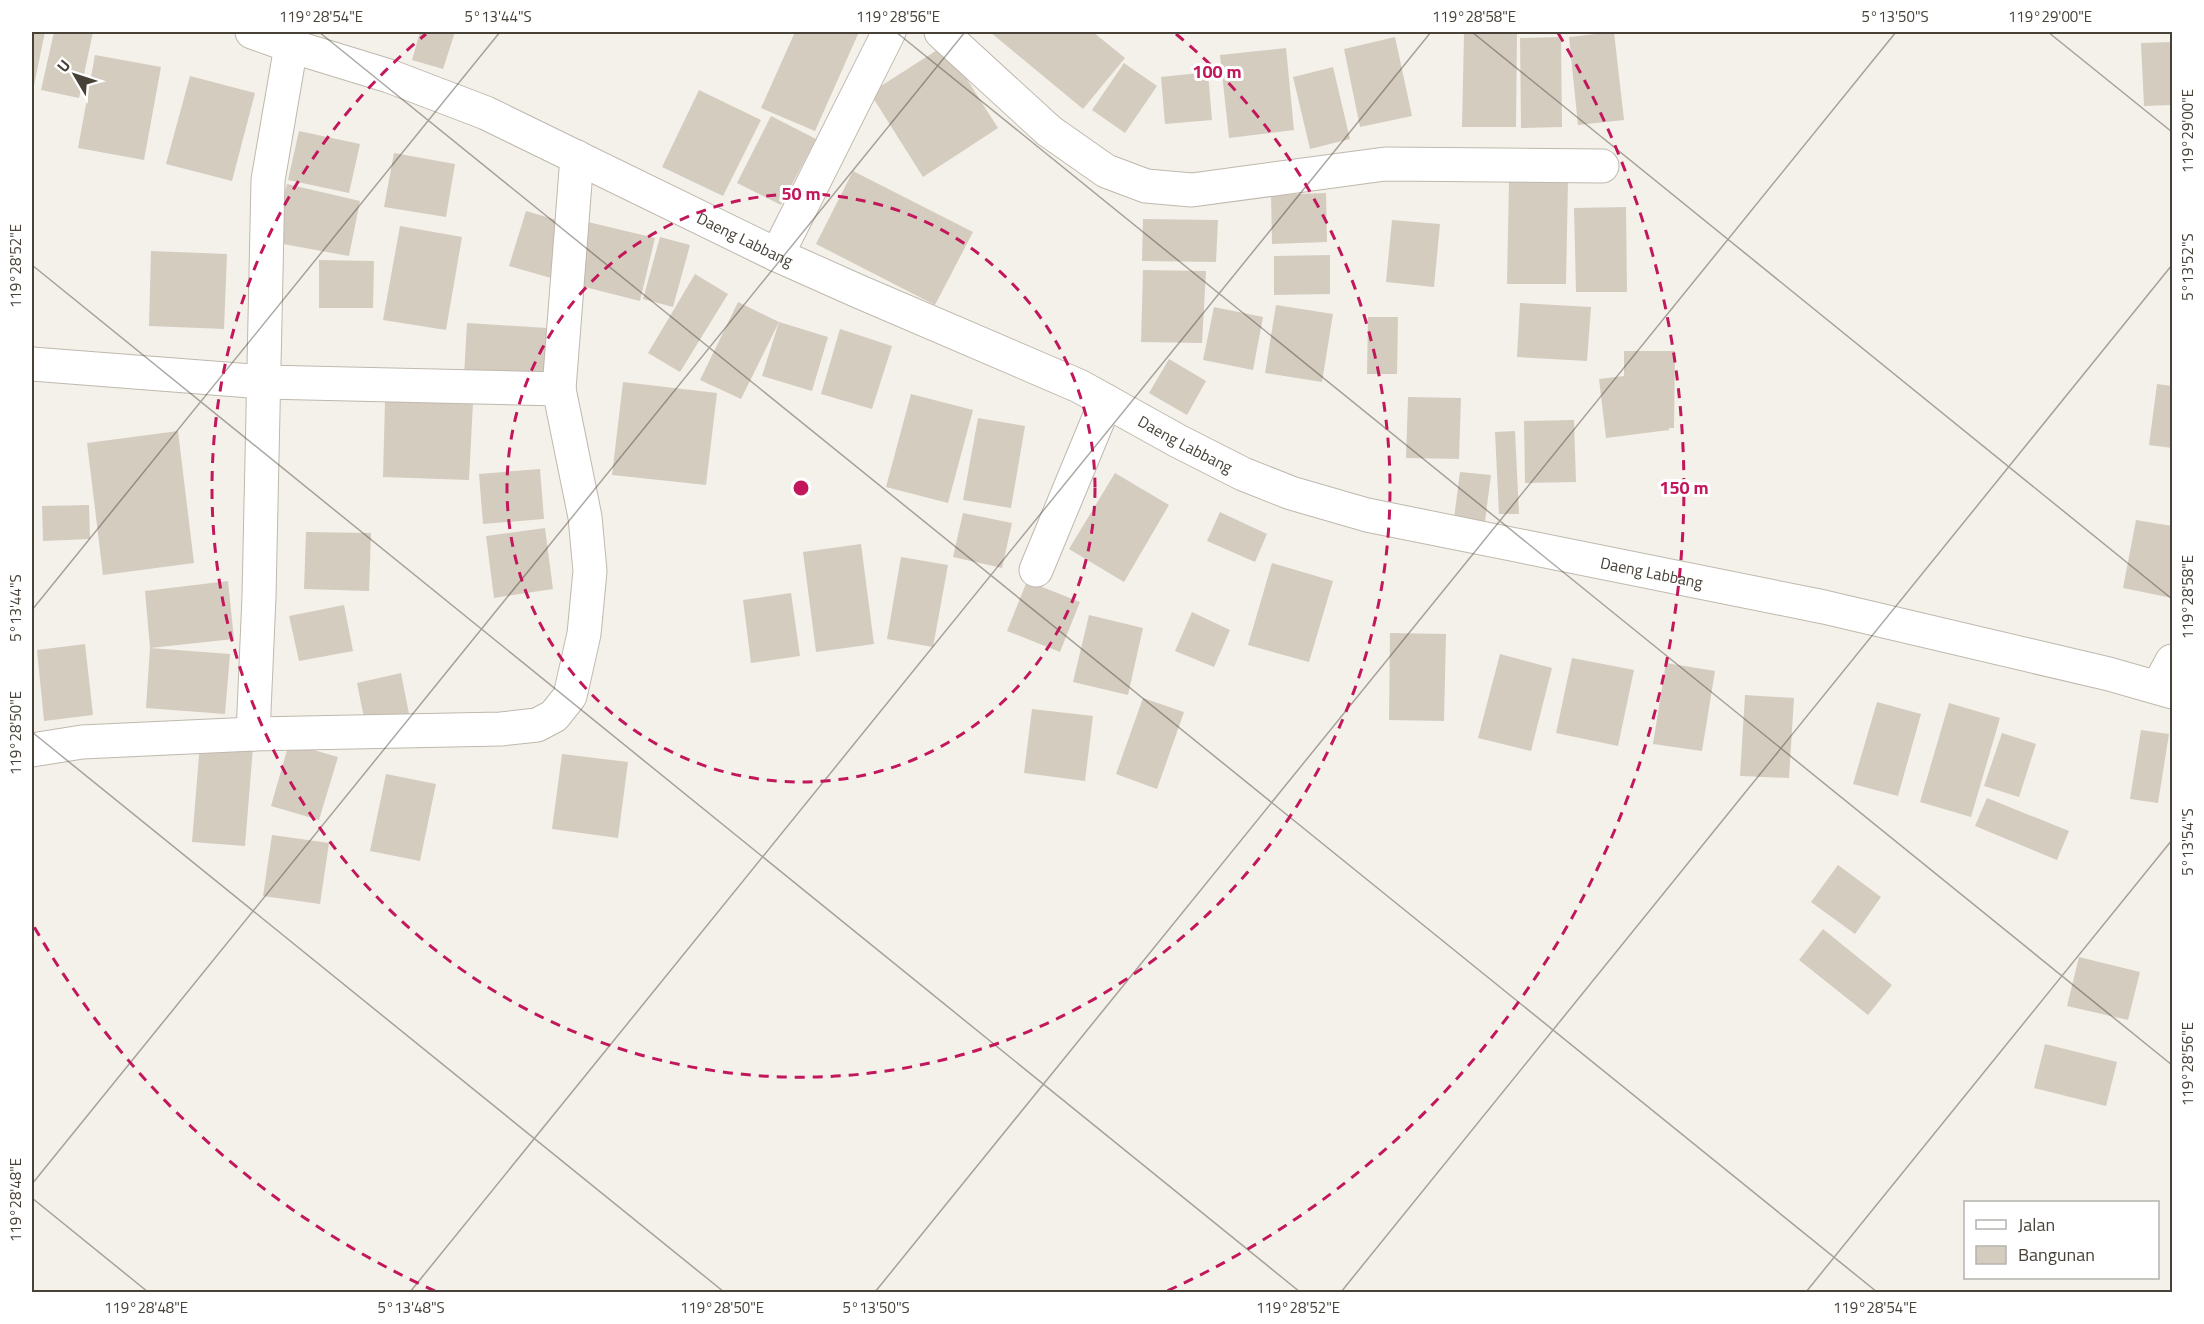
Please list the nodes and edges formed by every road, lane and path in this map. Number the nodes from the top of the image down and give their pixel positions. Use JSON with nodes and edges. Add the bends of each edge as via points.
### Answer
{"nodes":[{"id":1,"x":252,"y":32,"type":"edge"},
{"id":2,"x":889,"y":32,"type":"edge"},
{"id":3,"x":941,"y":32,"type":"edge"},
{"id":4,"x":291,"y":46,"type":"junction"},
{"id":5,"x":577,"y":157,"type":"junction"},
{"id":6,"x":1602,"y":166,"type":"dead end"},
{"id":7,"x":777,"y":255,"type":"junction"},
{"id":8,"x":32,"y":364,"type":"edge"},
{"id":9,"x":264,"y":382,"type":"junction"},
{"id":10,"x":559,"y":389,"type":"junction"},
{"id":11,"x":1106,"y":401,"type":"junction"},
{"id":12,"x":1036,"y":570,"type":"dead end"},
{"id":13,"x":2168,"y":680,"type":"edge"},
{"id":14,"x":253,"y":734,"type":"junction"},
{"id":15,"x":32,"y":750,"type":"edge"}],
"edges":[{"from":1,"to":4,"type":"street","name":"Daeng Labbang"},
{"from":2,"to":7,"type":"street"},
{"from":3,"to":6,"type":"street","via":[[1049,131],[1106,171],[1146,186],[1192,190],[1385,164]]},
{"from":4,"to":5,"type":"street","name":"Daeng Labbang","via":[[389,76],[486,113]]},
{"from":4,"to":9,"type":"street","via":[[268,180]]},
{"from":5,"to":7,"type":"street","name":"Daeng Labbang"},
{"from":5,"to":10,"type":"street"},
{"from":7,"to":11,"type":"street","name":"Daeng Labbang"},
{"from":8,"to":9,"type":"street"},
{"from":9,"to":10,"type":"street"},
{"from":9,"to":14,"type":"street"},
{"from":10,"to":14,"type":"street","via":[[585,517],[590,571],[584,634],[573,685],[570,696],[554,716],[537,725],[501,729]]},
{"from":11,"to":12,"type":"street"},
{"from":11,"to":13,"type":"street","name":"Daeng Labbang","via":[[1243,474],[1367,515]]},
{"from":14,"to":15,"type":"street","via":[[82,742]]}]}
